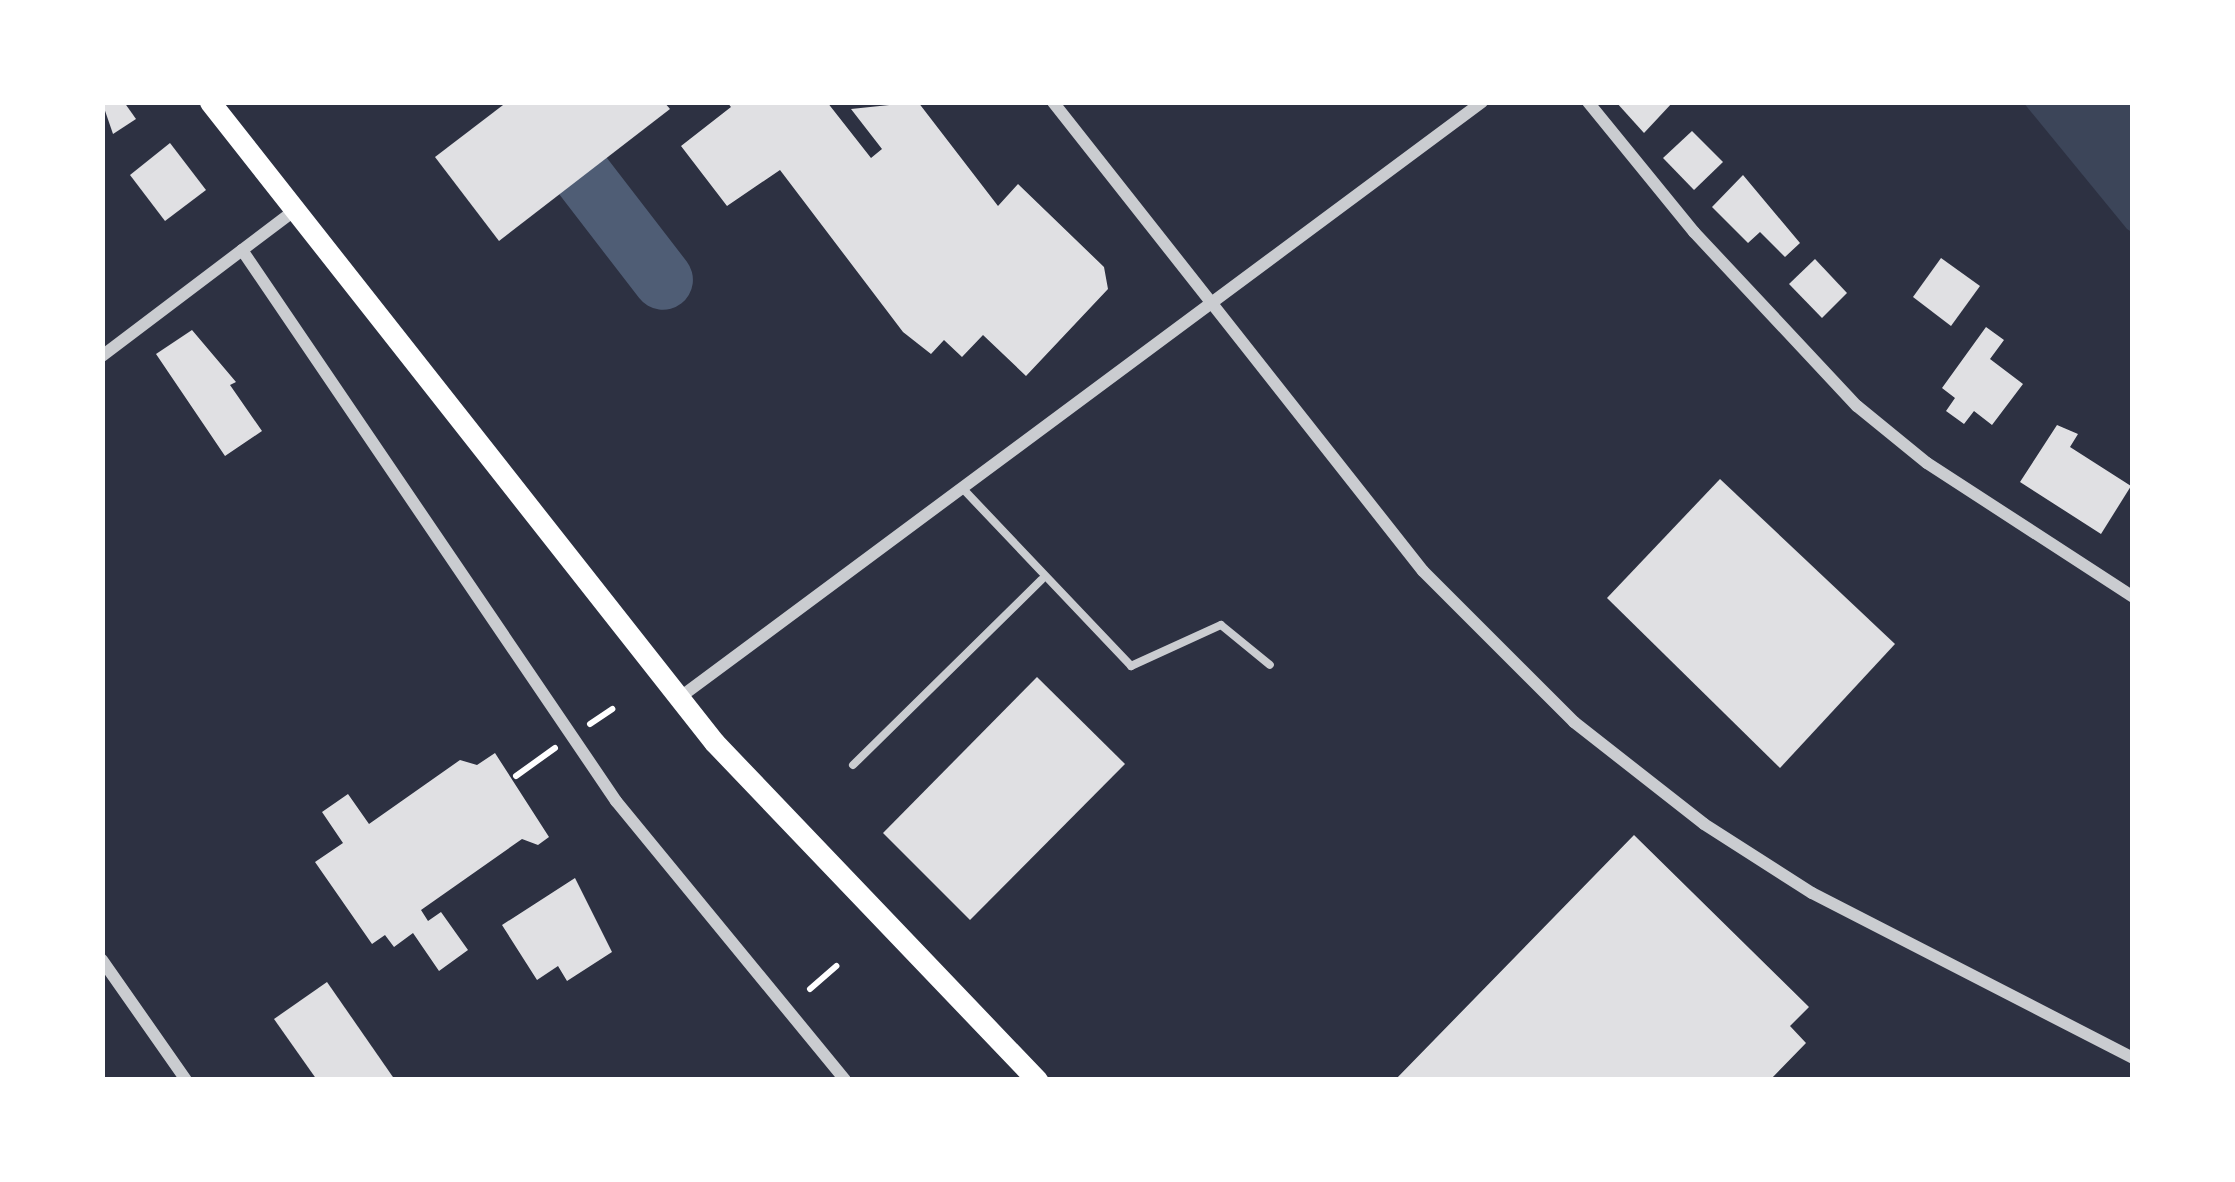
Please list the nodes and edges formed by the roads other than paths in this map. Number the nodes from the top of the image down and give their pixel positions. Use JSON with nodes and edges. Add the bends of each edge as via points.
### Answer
{"nodes":[{"id":1,"x":210,"y":102,"type":"edge"},
{"id":2,"x":1053,"y":102,"type":"edge"},
{"id":3,"x":1482,"y":102,"type":"edge"},
{"id":4,"x":1588,"y":102,"type":"edge"},
{"id":5,"x":294,"y":211,"type":"junction"},
{"id":6,"x":242,"y":250,"type":"junction"},
{"id":7,"x":1212,"y":302,"type":"junction"},
{"id":8,"x":102,"y":356,"type":"edge"},
{"id":9,"x":965,"y":492,"type":"junction"},
{"id":10,"x":1041,"y":580,"type":"junction"},
{"id":11,"x":2133,"y":597,"type":"edge"},
{"id":12,"x":1270,"y":665,"type":"dead end"},
{"id":13,"x":679,"y":698,"type":"junction"},
{"id":14,"x":853,"y":765,"type":"dead end"},
{"id":15,"x":102,"y":960,"type":"edge"},
{"id":16,"x":2133,"y":1058,"type":"edge"},
{"id":17,"x":186,"y":1080,"type":"edge"},
{"id":18,"x":845,"y":1080,"type":"edge"},
{"id":19,"x":1037,"y":1080,"type":"edge"}],
"edges":[{"from":1,"to":5,"type":"main road"},
{"from":2,"to":7,"type":"street"},
{"from":3,"to":7,"type":"street"},
{"from":4,"to":11,"type":"street","via":[[1694,232],[1857,406],[1927,463]]},
{"from":5,"to":6,"type":"street"},
{"from":5,"to":13,"type":"main road"},
{"from":6,"to":8,"type":"street"},
{"from":6,"to":18,"type":"street","via":[[605,785],[740,962]]},
{"from":7,"to":9,"type":"street"},
{"from":7,"to":16,"type":"street","via":[[1423,571],[1522,674],[1630,768],[1812,893]]},
{"from":9,"to":10,"type":"lane"},
{"from":9,"to":13,"type":"street"},
{"from":10,"to":12,"type":"lane","via":[[1131,666],[1221,625]]},
{"from":10,"to":14,"type":"lane"},
{"from":13,"to":19,"type":"main road","via":[[766,800]]},
{"from":15,"to":17,"type":"street"}]}
